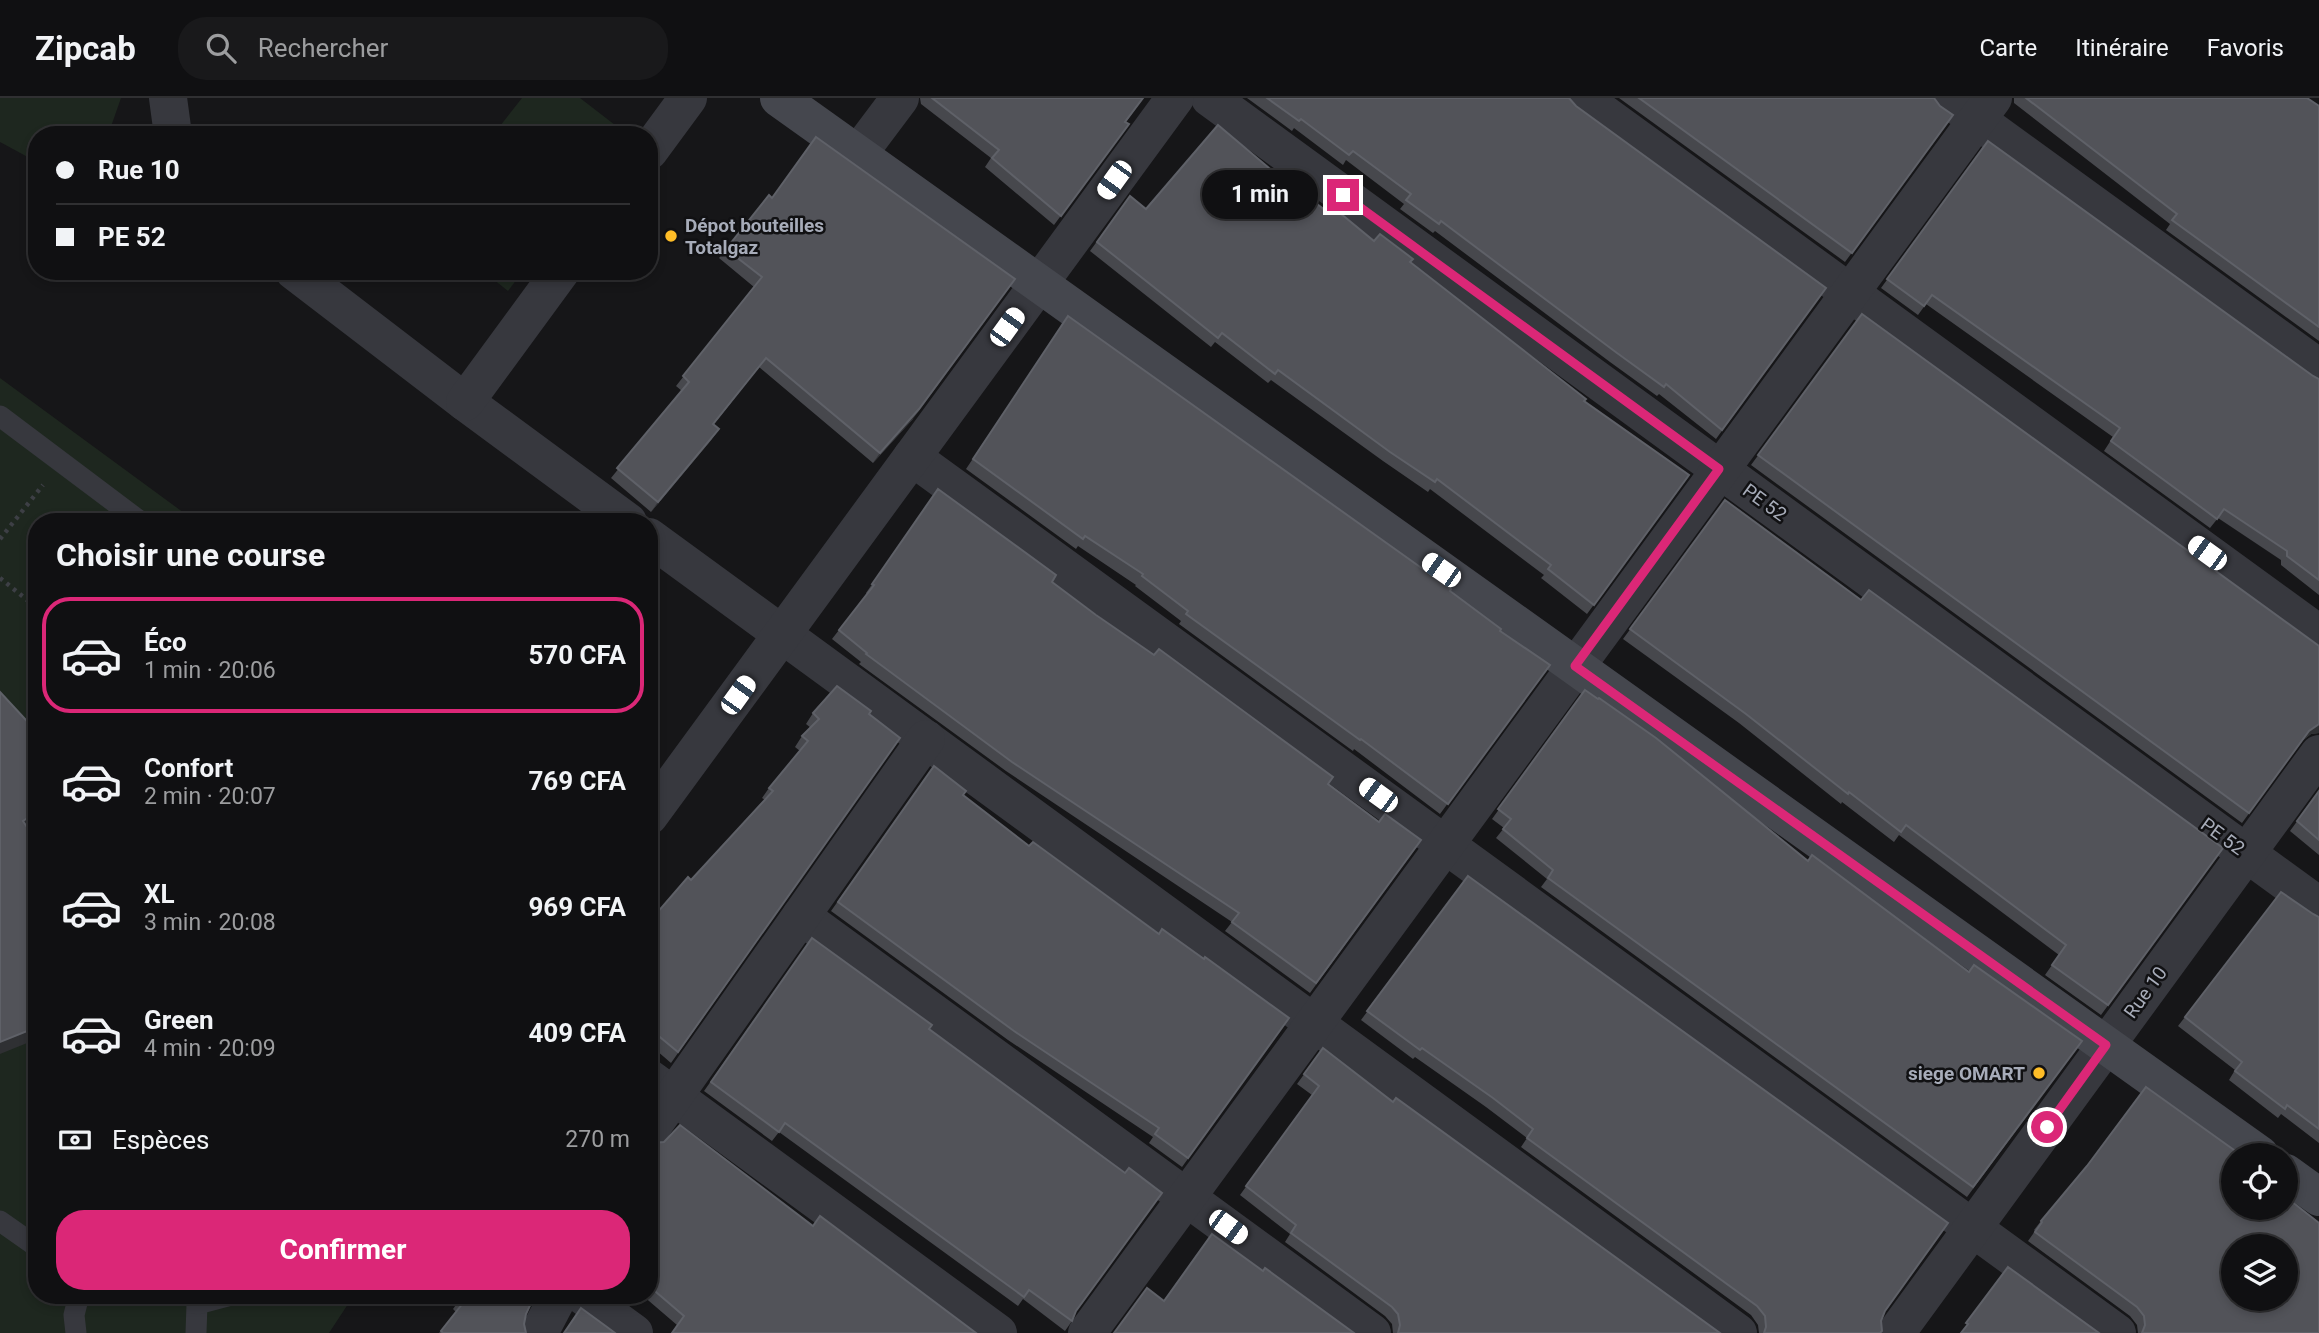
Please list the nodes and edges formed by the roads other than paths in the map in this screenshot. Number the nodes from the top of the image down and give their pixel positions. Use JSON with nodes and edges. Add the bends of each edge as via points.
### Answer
{"nodes":[{"id":1,"x":168,"y":98,"type":"edge"},
{"id":2,"x":688,"y":98,"type":"edge"},
{"id":3,"x":779,"y":98,"type":"edge"},
{"id":4,"x":900,"y":98,"type":"edge"},
{"id":5,"x":1175,"y":98,"type":"edge"},
{"id":6,"x":1210,"y":98,"type":"edge"},
{"id":7,"x":1582,"y":98,"type":"edge"},
{"id":8,"x":1972,"y":105,"type":"edge"},
{"id":9,"x":172,"y":126,"type":"edge"},
{"id":10,"x":658,"y":139,"type":"edge"},
{"id":11,"x":858,"y":154,"type":"junction"},
{"id":12,"x":306,"y":280,"type":"edge"},
{"id":13,"x":554,"y":280,"type":"edge"},
{"id":14,"x":1039,"y":283,"type":"junction"},
{"id":15,"x":1848,"y":292,"type":"junction"},
{"id":16,"x":2319,"y":368,"type":"edge"},
{"id":17,"x":465,"y":402,"type":"junction"},
{"id":18,"x":0,"y":416,"type":"edge"},
{"id":19,"x":912,"y":457,"type":"junction"},
{"id":20,"x":1719,"y":469,"type":"junction"},
{"id":21,"x":129,"y":513,"type":"edge"},
{"id":22,"x":616,"y":513,"type":"edge"},
{"id":23,"x":658,"y":544,"type":"edge"},
{"id":24,"x":2319,"y":634,"type":"edge"},
{"id":25,"x":782,"y":635,"type":"junction"},
{"id":26,"x":1575,"y":666,"type":"junction"},
{"id":27,"x":926,"y":739,"type":"junction"},
{"id":28,"x":2319,"y":754,"type":"edge"},
{"id":29,"x":658,"y":804,"type":"edge"},
{"id":30,"x":1445,"y":844,"type":"junction"},
{"id":31,"x":2246,"y":853,"type":"junction"},
{"id":32,"x":2319,"y":906,"type":"edge"},
{"id":33,"x":801,"y":916,"type":"junction"},
{"id":34,"x":1314,"y":1023,"type":"junction"},
{"id":35,"x":2106,"y":1045,"type":"junction"},
{"id":36,"x":661,"y":1087,"type":"edge"},
{"id":37,"x":2243,"y":1143,"type":"edge"},
{"id":38,"x":2298,"y":1182,"type":"edge"},
{"id":39,"x":1186,"y":1197,"type":"junction"},
{"id":40,"x":2319,"y":1197,"type":"edge"},
{"id":41,"x":0,"y":1221,"type":"edge"},
{"id":42,"x":1973,"y":1228,"type":"junction"},
{"id":43,"x":28,"y":1241,"type":"edge"},
{"id":44,"x":77,"y":1304,"type":"edge"},
{"id":45,"x":195,"y":1304,"type":"edge"},
{"id":46,"x":554,"y":1304,"type":"edge"},
{"id":47,"x":594,"y":1304,"type":"edge"},
{"id":48,"x":76,"y":1333,"type":"edge"},
{"id":49,"x":196,"y":1333,"type":"edge"},
{"id":50,"x":539,"y":1333,"type":"edge"},
{"id":51,"x":634,"y":1333,"type":"edge"},
{"id":52,"x":998,"y":1333,"type":"edge"},
{"id":53,"x":1087,"y":1333,"type":"edge"},
{"id":54,"x":1372,"y":1333,"type":"edge"},
{"id":55,"x":1738,"y":1333,"type":"edge"},
{"id":56,"x":1896,"y":1333,"type":"edge"},
{"id":57,"x":2117,"y":1333,"type":"edge"}],
"edges":[{"from":1,"to":9,"type":"street"},
{"from":2,"to":10,"type":"street"},
{"from":3,"to":11,"type":"street"},
{"from":4,"to":11,"type":"street"},
{"from":5,"to":14,"type":"street"},
{"from":6,"to":20,"type":"street","name":"PE 52"},
{"from":7,"to":15,"type":"street"},
{"from":8,"to":15,"type":"street"},
{"from":8,"to":16,"type":"street"},
{"from":11,"to":14,"type":"street"},
{"from":12,"to":17,"type":"street"},
{"from":13,"to":17,"type":"street"},
{"from":14,"to":19,"type":"street"},
{"from":14,"to":26,"type":"street"},
{"from":15,"to":20,"type":"street"},
{"from":15,"to":24,"type":"street"},
{"from":17,"to":22,"type":"street"},
{"from":18,"to":21,"type":"lane"},
{"from":19,"to":25,"type":"street"},
{"from":19,"to":30,"type":"street"},
{"from":20,"to":26,"type":"street"},
{"from":20,"to":31,"type":"street","name":"PE 52"},
{"from":23,"to":25,"type":"street"},
{"from":25,"to":27,"type":"street"},
{"from":25,"to":29,"type":"street"},
{"from":26,"to":30,"type":"street"},
{"from":26,"to":35,"type":"street"},
{"from":27,"to":33,"type":"street"},
{"from":27,"to":34,"type":"street"},
{"from":28,"to":31,"type":"street","name":"Rue 10"},
{"from":30,"to":34,"type":"street"},
{"from":30,"to":42,"type":"street"},
{"from":31,"to":32,"type":"street","name":"PE 52"},
{"from":31,"to":35,"type":"street","name":"Rue 10"},
{"from":33,"to":36,"type":"street"},
{"from":33,"to":39,"type":"street"},
{"from":34,"to":39,"type":"street"},
{"from":34,"to":55,"type":"street"},
{"from":35,"to":37,"type":"street"},
{"from":35,"to":42,"type":"street","name":"Rue 10"},
{"from":36,"to":52,"type":"street"},
{"from":38,"to":40,"type":"street"},
{"from":39,"to":53,"type":"street"},
{"from":39,"to":54,"type":"street"},
{"from":41,"to":43,"type":"lane"},
{"from":42,"to":56,"type":"street","name":"Rue 10"},
{"from":42,"to":57,"type":"street"},
{"from":44,"to":48,"type":"lane"},
{"from":45,"to":49,"type":"lane"},
{"from":46,"to":50,"type":"street"},
{"from":47,"to":51,"type":"street"}]}
